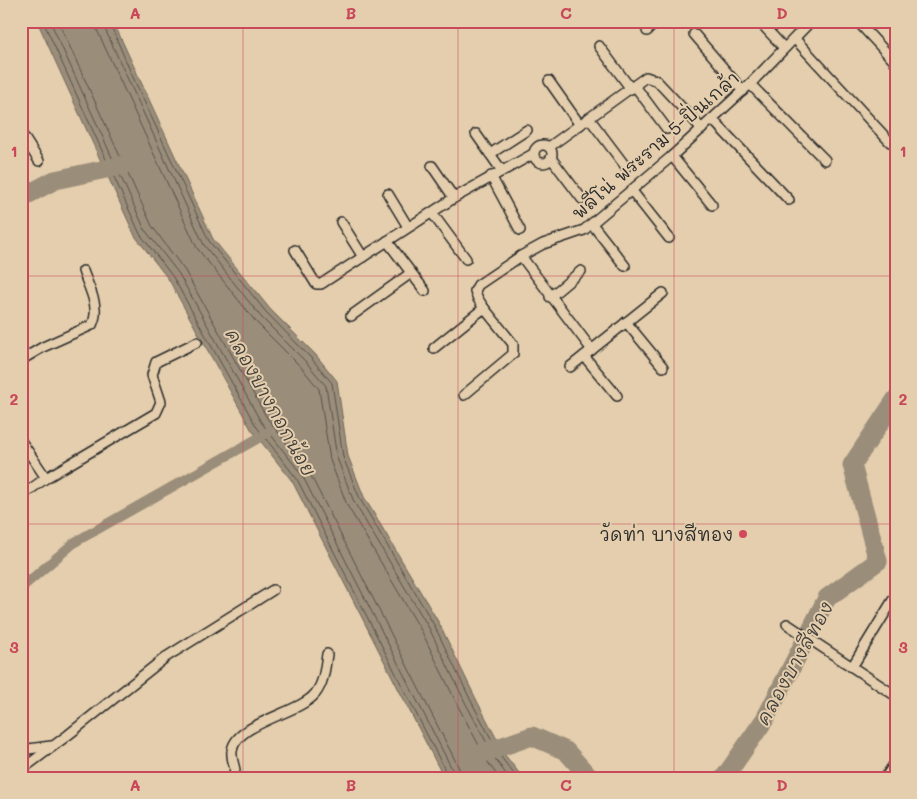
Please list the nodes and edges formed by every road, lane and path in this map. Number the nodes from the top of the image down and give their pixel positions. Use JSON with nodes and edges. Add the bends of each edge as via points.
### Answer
{"nodes":[{"id":1,"x":657,"y":21,"type":"edge"},
{"id":2,"x":759,"y":21,"type":"edge"},
{"id":3,"x":811,"y":21,"type":"edge"},
{"id":4,"x":858,"y":21,"type":"edge"},
{"id":5,"x":647,"y":31,"type":"dead end"},
{"id":6,"x":694,"y":34,"type":"dead end"},
{"id":7,"x":795,"y":38,"type":"junction"},
{"id":8,"x":599,"y":46,"type":"dead end"},
{"id":9,"x":784,"y":48,"type":"junction"},
{"id":10,"x":896,"y":63,"type":"edge"},
{"id":11,"x":548,"y":81,"type":"dead end"},
{"id":12,"x":750,"y":84,"type":"junction"},
{"id":13,"x":633,"y":87,"type":"junction"},
{"id":14,"x":743,"y":91,"type":"junction"},
{"id":15,"x":588,"y":118,"type":"junction"},
{"id":16,"x":712,"y":119,"type":"junction"},
{"id":17,"x":580,"y":125,"type":"junction"},
{"id":18,"x":667,"y":129,"type":"dead end"},
{"id":19,"x":702,"y":129,"type":"junction"},
{"id":20,"x":527,"y":130,"type":"dead end"},
{"id":21,"x":21,"y":133,"type":"edge"},
{"id":22,"x":476,"y":134,"type":"dead end"},
{"id":23,"x":890,"y":142,"type":"dead end"},
{"id":24,"x":549,"y":147,"type":"junction"},
{"id":25,"x":490,"y":154,"type":"junction"},
{"id":26,"x":533,"y":154,"type":"junction"},
{"id":27,"x":672,"y":156,"type":"junction"},
{"id":28,"x":551,"y":158,"type":"junction"},
{"id":29,"x":825,"y":160,"type":"dead end"},
{"id":30,"x":39,"y":162,"type":"dead end"},
{"id":31,"x":432,"y":166,"type":"dead end"},
{"id":32,"x":626,"y":167,"type":"dead end"},
{"id":33,"x":502,"y":171,"type":"junction"},
{"id":34,"x":491,"y":176,"type":"junction"},
{"id":35,"x":632,"y":191,"type":"junction"},
{"id":36,"x":388,"y":194,"type":"dead end"},
{"id":37,"x":454,"y":198,"type":"junction"},
{"id":38,"x":582,"y":199,"type":"dead end"},
{"id":39,"x":789,"y":200,"type":"dead end"},
{"id":40,"x":712,"y":205,"type":"dead end"},
{"id":41,"x":432,"y":213,"type":"junction"},
{"id":42,"x":341,"y":222,"type":"dead end"},
{"id":43,"x":592,"y":224,"type":"junction"},
{"id":44,"x":408,"y":227,"type":"junction"},
{"id":45,"x":520,"y":230,"type":"dead end"},
{"id":46,"x":669,"y":238,"type":"dead end"},
{"id":47,"x":387,"y":241,"type":"junction"},
{"id":48,"x":295,"y":250,"type":"dead end"},
{"id":49,"x":521,"y":256,"type":"junction"},
{"id":50,"x":363,"y":257,"type":"junction"},
{"id":51,"x":466,"y":259,"type":"dead end"},
{"id":52,"x":625,"y":266,"type":"dead end"},
{"id":53,"x":83,"y":271,"type":"dead end"},
{"id":54,"x":581,"y":272,"type":"dead end"},
{"id":55,"x":412,"y":273,"type":"junction"},
{"id":56,"x":425,"y":291,"type":"dead end"},
{"id":57,"x":663,"y":293,"type":"dead end"},
{"id":58,"x":550,"y":296,"type":"junction"},
{"id":59,"x":484,"y":308,"type":"junction"},
{"id":60,"x":351,"y":316,"type":"dead end"},
{"id":61,"x":626,"y":322,"type":"junction"},
{"id":62,"x":196,"y":342,"type":"dead end"},
{"id":63,"x":434,"y":348,"type":"dead end"},
{"id":64,"x":592,"y":350,"type":"junction"},
{"id":65,"x":584,"y":356,"type":"junction"},
{"id":66,"x":21,"y":360,"type":"edge"},
{"id":67,"x":570,"y":367,"type":"dead end"},
{"id":68,"x":663,"y":367,"type":"dead end"},
{"id":69,"x":464,"y":395,"type":"dead end"},
{"id":70,"x":617,"y":396,"type":"dead end"},
{"id":71,"x":21,"y":441,"type":"edge"},
{"id":72,"x":46,"y":478,"type":"junction"},
{"id":73,"x":21,"y":496,"type":"edge"},
{"id":74,"x":273,"y":590,"type":"dead end"},
{"id":75,"x":896,"y":595,"type":"edge"},
{"id":76,"x":790,"y":627,"type":"dead end"},
{"id":77,"x":327,"y":654,"type":"dead end"},
{"id":78,"x":852,"y":667,"type":"junction"},
{"id":79,"x":896,"y":696,"type":"edge"},
{"id":80,"x":52,"y":746,"type":"junction"},
{"id":81,"x":21,"y":750,"type":"edge"},
{"id":82,"x":896,"y":765,"type":"edge"},
{"id":83,"x":23,"y":770,"type":"edge"},
{"id":84,"x":30,"y":778,"type":"edge"},
{"id":85,"x":232,"y":778,"type":"edge"},
{"id":86,"x":887,"y":778,"type":"edge"}],
"edges":[{"from":1,"to":5,"type":"street"},
{"from":2,"to":9,"type":"street"},
{"from":3,"to":7,"type":"street","name":"พลีโน่ พระราม 5-ปิ่นเกล้า"},
{"from":4,"to":10,"type":"street"},
{"from":6,"to":14,"type":"street"},
{"from":7,"to":9,"type":"street","name":"พลีโน่ พระราม 5-ปิ่นเกล้า"},
{"from":7,"to":23,"type":"street"},
{"from":8,"to":13,"type":"street"},
{"from":9,"to":12,"type":"street","name":"พลีโน่ พระราม 5-ปิ่นเกล้า"},
{"from":11,"to":17,"type":"street"},
{"from":12,"to":14,"type":"street","name":"พลีโน่ พระราม 5-ปิ่นเกล้า"},
{"from":12,"to":29,"type":"street"},
{"from":13,"to":15,"type":"street"},
{"from":13,"to":18,"type":"street"},
{"from":13,"to":19,"type":"street","via":[[646,77],[657,81]]},
{"from":14,"to":16,"type":"street","name":"พลีโน่ พระราม 5-ปิ่นเกล้า"},
{"from":15,"to":17,"type":"street"},
{"from":15,"to":32,"type":"street"},
{"from":16,"to":19,"type":"street","name":"พลีโน่ พระราม 5-ปิ่นเกล้า"},
{"from":16,"to":39,"type":"street"},
{"from":17,"to":24,"type":"street"},
{"from":19,"to":27,"type":"street","name":"พลีโน่ พระราม 5-ปิ่นเกล้า"},
{"from":20,"to":25,"type":"street"},
{"from":21,"to":30,"type":"street"},
{"from":22,"to":25,"type":"street"},
{"from":24,"to":26,"type":"street","via":[[537,146]]},
{"from":24,"to":28,"type":"street"},
{"from":25,"to":33,"type":"street"},
{"from":26,"to":28,"type":"street","via":[[541,163]]},
{"from":26,"to":33,"type":"street"},
{"from":27,"to":35,"type":"street","name":"พลีโน่ พระราม 5-ปิ่นเกล้า"},
{"from":27,"to":40,"type":"street"},
{"from":28,"to":38,"type":"street"},
{"from":31,"to":37,"type":"street"},
{"from":33,"to":34,"type":"street"},
{"from":34,"to":37,"type":"street"},
{"from":34,"to":45,"type":"street"},
{"from":35,"to":43,"type":"street","name":"พลีโน่ พระราม 5-ปิ่นเกล้า"},
{"from":35,"to":46,"type":"street"},
{"from":36,"to":44,"type":"street"},
{"from":37,"to":41,"type":"street"},
{"from":41,"to":44,"type":"street"},
{"from":41,"to":51,"type":"street"},
{"from":42,"to":50,"type":"street"},
{"from":43,"to":49,"type":"street","name":"พลีโน่ พระราม 5-ปิ่นเกล้า"},
{"from":43,"to":52,"type":"street"},
{"from":44,"to":47,"type":"street"},
{"from":47,"to":50,"type":"street"},
{"from":47,"to":55,"type":"street"},
{"from":48,"to":50,"type":"street","via":[[316,284],[325,282]]},
{"from":49,"to":58,"type":"street"},
{"from":49,"to":59,"type":"street","name":"พลีโน่ พระราม 5-ปิ่นเกล้า","via":[[478,285],[478,299]]},
{"from":53,"to":66,"type":"street","via":[[95,304],[92,325]]},
{"from":54,"to":58,"type":"street"},
{"from":55,"to":56,"type":"street"},
{"from":55,"to":60,"type":"street"},
{"from":57,"to":61,"type":"street"},
{"from":58,"to":64,"type":"street"},
{"from":59,"to":63,"type":"street"},
{"from":59,"to":69,"type":"street","via":[[513,344],[513,354]]},
{"from":61,"to":64,"type":"street"},
{"from":61,"to":68,"type":"street"},
{"from":62,"to":72,"type":"street","via":[[156,362],[152,375],[161,402],[156,413]]},
{"from":64,"to":65,"type":"street"},
{"from":65,"to":67,"type":"street"},
{"from":65,"to":70,"type":"street"},
{"from":71,"to":72,"type":"street"},
{"from":72,"to":73,"type":"street"},
{"from":74,"to":80,"type":"street","via":[[166,657]]},
{"from":75,"to":78,"type":"street"},
{"from":76,"to":78,"type":"street"},
{"from":77,"to":85,"type":"street","via":[[322,681],[314,695],[262,722],[235,743],[232,757],[236,770]]},
{"from":78,"to":79,"type":"street"},
{"from":80,"to":81,"type":"street"},
{"from":80,"to":83,"type":"street"},
{"from":82,"to":86,"type":"main road"},
{"from":83,"to":84,"type":"street"}]}
